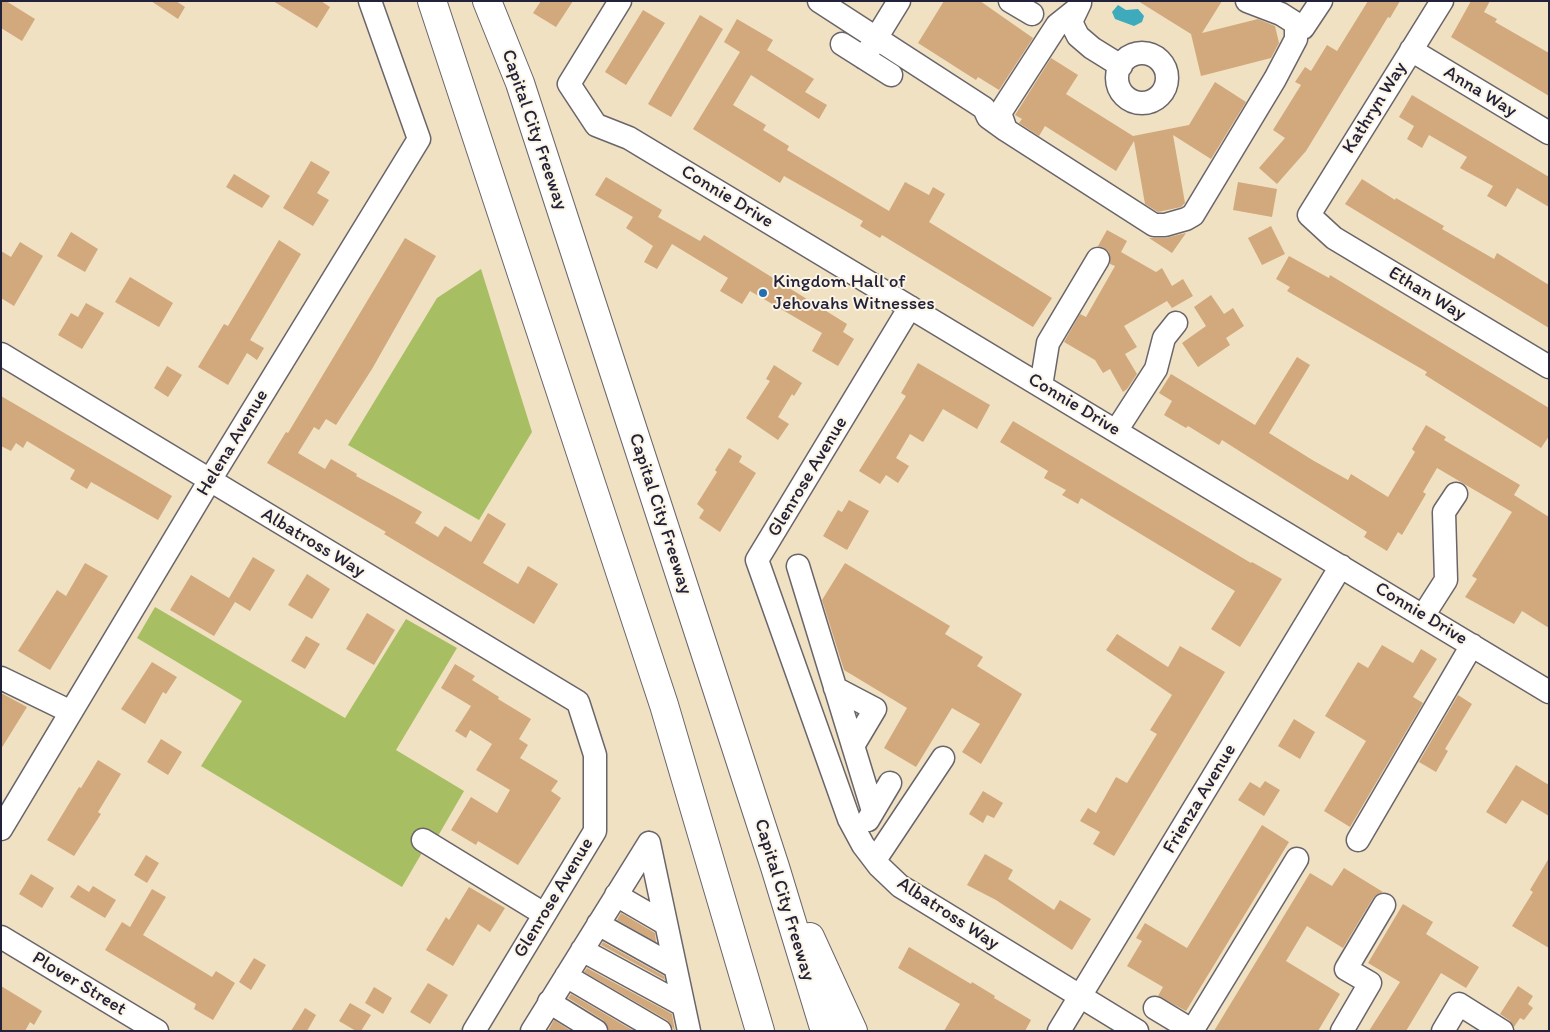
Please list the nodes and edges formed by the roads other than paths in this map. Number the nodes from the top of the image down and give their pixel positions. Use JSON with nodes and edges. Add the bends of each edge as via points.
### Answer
{"nodes":[{"id":1,"x":370,"y":1,"type":"edge"},
{"id":2,"x":432,"y":1,"type":"edge"},
{"id":3,"x":488,"y":1,"type":"edge"},
{"id":4,"x":620,"y":1,"type":"edge"},
{"id":5,"x":819,"y":1,"type":"edge"},
{"id":6,"x":899,"y":1,"type":"edge"},
{"id":7,"x":1010,"y":1,"type":"edge"},
{"id":8,"x":1247,"y":1,"type":"edge"},
{"id":9,"x":1321,"y":1,"type":"edge"},
{"id":10,"x":1442,"y":1,"type":"edge"},
{"id":11,"x":1079,"y":5,"type":"edge"},
{"id":12,"x":1032,"y":14,"type":"dead end"},
{"id":13,"x":1296,"y":24,"type":"junction"},
{"id":14,"x":876,"y":37,"type":"junction"},
{"id":15,"x":842,"y":44,"type":"dead end"},
{"id":16,"x":1411,"y":50,"type":"junction"},
{"id":17,"x":864,"y":58,"type":"junction"},
{"id":18,"x":1121,"y":66,"type":"dead end"},
{"id":19,"x":891,"y":75,"type":"dead end"},
{"id":20,"x":1006,"y":130,"type":"junction"},
{"id":21,"x":1549,"y":133,"type":"edge"},
{"id":22,"x":1309,"y":215,"type":"joint"},
{"id":23,"x":1098,"y":259,"type":"dead end"},
{"id":24,"x":910,"y":307,"type":"junction"},
{"id":25,"x":1176,"y":323,"type":"dead end"},
{"id":26,"x":1,"y":354,"type":"edge"},
{"id":27,"x":1549,"y":367,"type":"edge"},
{"id":28,"x":1041,"y":386,"type":"junction"},
{"id":29,"x":1116,"y":431,"type":"junction"},
{"id":30,"x":210,"y":480,"type":"junction"},
{"id":31,"x":1456,"y":494,"type":"dead end"},
{"id":32,"x":798,"y":566,"type":"dead end"},
{"id":33,"x":1341,"y":566,"type":"junction"},
{"id":34,"x":1423,"y":616,"type":"junction"},
{"id":35,"x":815,"y":622,"type":"junction"},
{"id":36,"x":781,"y":626,"type":"junction"},
{"id":37,"x":1472,"y":645,"type":"junction"},
{"id":38,"x":792,"y":656,"type":"joint"},
{"id":39,"x":1,"y":678,"type":"edge"},
{"id":40,"x":835,"y":688,"type":"junction"},
{"id":41,"x":1549,"y":692,"type":"edge"},
{"id":42,"x":71,"y":712,"type":"junction"},
{"id":43,"x":845,"y":721,"type":"junction"},
{"id":44,"x":816,"y":725,"type":"junction"},
{"id":45,"x":853,"y":746,"type":"junction"},
{"id":46,"x":595,"y":755,"type":"joint"},
{"id":47,"x":943,"y":758,"type":"dead end"},
{"id":48,"x":890,"y":783,"type":"dead end"},
{"id":49,"x":873,"y":811,"type":"junction"},
{"id":50,"x":1,"y":829,"type":"edge"},
{"id":51,"x":858,"y":836,"type":"junction"},
{"id":52,"x":423,"y":840,"type":"dead end"},
{"id":53,"x":1358,"y":840,"type":"dead end"},
{"id":54,"x":1298,"y":859,"type":"dead end"},
{"id":55,"x":875,"y":860,"type":"junction"},
{"id":56,"x":775,"y":867,"type":"junction"},
{"id":57,"x":630,"y":873,"type":"junction"},
{"id":58,"x":658,"y":886,"type":"junction"},
{"id":59,"x":616,"y":895,"type":"junction"},
{"id":60,"x":1384,"y":904,"type":"dead end"},
{"id":61,"x":544,"y":914,"type":"junction"},
{"id":62,"x":598,"y":924,"type":"junction"},
{"id":63,"x":666,"y":924,"type":"junction"},
{"id":64,"x":1,"y":937,"type":"edge"},
{"id":65,"x":582,"y":950,"type":"junction"},
{"id":66,"x":675,"y":967,"type":"junction"},
{"id":67,"x":566,"y":976,"type":"junction"},
{"id":68,"x":1080,"y":996,"type":"junction"},
{"id":69,"x":550,"y":1002,"type":"junction"},
{"id":70,"x":683,"y":1005,"type":"junction"},
{"id":71,"x":1155,"y":1008,"type":"dead end"},
{"id":72,"x":1192,"y":1030,"type":"edge"},
{"id":73,"x":157,"y":1031,"type":"edge"},
{"id":74,"x":474,"y":1031,"type":"edge"},
{"id":75,"x":532,"y":1031,"type":"edge"},
{"id":76,"x":596,"y":1031,"type":"edge"},
{"id":77,"x":660,"y":1031,"type":"edge"},
{"id":78,"x":688,"y":1031,"type":"edge"},
{"id":79,"x":760,"y":1031,"type":"edge"},
{"id":80,"x":825,"y":1031,"type":"edge"},
{"id":81,"x":853,"y":1031,"type":"edge"},
{"id":82,"x":1059,"y":1031,"type":"edge"},
{"id":83,"x":1138,"y":1031,"type":"edge"},
{"id":84,"x":1342,"y":1031,"type":"edge"},
{"id":85,"x":1442,"y":1031,"type":"edge"},
{"id":86,"x":1502,"y":1031,"type":"edge"}],
"edges":[{"from":1,"to":30,"type":"street","name":"Helena Avenue","via":[[419,139]]},
{"from":2,"to":79,"type":"highway","via":[[664,705]]},
{"from":3,"to":56,"type":"highway","name":"Capital City Freeway","via":[[523,93]]},
{"from":4,"to":24,"type":"street","name":"Connie Drive","via":[[569,84],[596,125],[630,138]]},
{"from":5,"to":14,"type":"street"},
{"from":6,"to":14,"type":"street"},
{"from":7,"to":12,"type":"street"},
{"from":8,"to":13,"type":"street","via":[[1281,14]]},
{"from":9,"to":13,"type":"street","via":[[1303,28]]},
{"from":10,"to":16,"type":"street","name":"Kathryn Way"},
{"from":11,"to":18,"type":"street","via":[[1071,22],[1078,36]]},
{"from":11,"to":20,"type":"street","via":[[1056,25],[1000,113]]},
{"from":13,"to":20,"type":"street","via":[[1296,39],[1275,79],[1193,215],[1186,219],[1165,225],[1154,224]]},
{"from":14,"to":17,"type":"street"},
{"from":14,"to":20,"type":"street","via":[[984,108],[988,117]]},
{"from":15,"to":17,"type":"street"},
{"from":16,"to":21,"type":"street","name":"Anna Way"},
{"from":16,"to":22,"type":"street","name":"Kathryn Way"},
{"from":17,"to":19,"type":"street"},
{"from":22,"to":27,"type":"street","name":"Ethan Way","via":[[1334,238]]},
{"from":23,"to":28,"type":"street","via":[[1048,342]]},
{"from":24,"to":28,"type":"street","name":"Connie Drive"},
{"from":24,"to":36,"type":"street","name":"Glenrose Avenue","via":[[757,560]]},
{"from":25,"to":29,"type":"street","via":[[1164,338],[1156,369]]},
{"from":26,"to":30,"type":"street","name":"Albatross Way"},
{"from":28,"to":29,"type":"street","name":"Connie Drive"},
{"from":29,"to":33,"type":"street","name":"Connie Drive"},
{"from":30,"to":42,"type":"street","name":"Helena Avenue"},
{"from":30,"to":46,"type":"street","name":"Albatross Way","via":[[578,702]]},
{"from":31,"to":34,"type":"street","via":[[1444,512],[1446,580]]},
{"from":32,"to":35,"type":"street"},
{"from":33,"to":34,"type":"street","name":"Connie Drive"},
{"from":33,"to":68,"type":"street","name":"Frienza Avenue"},
{"from":34,"to":37,"type":"street","name":"Connie Drive"},
{"from":35,"to":36,"type":"street"},
{"from":35,"to":40,"type":"street"},
{"from":36,"to":38,"type":"street","name":"Glenrose Avenue"},
{"from":37,"to":41,"type":"street","name":"Connie Drive"},
{"from":37,"to":53,"type":"street"},
{"from":38,"to":44,"type":"street","name":"Albatross Way"},
{"from":39,"to":42,"type":"street"},
{"from":40,"to":43,"type":"street"},
{"from":40,"to":45,"type":"street","via":[[875,710]]},
{"from":42,"to":50,"type":"street","name":"Helena Avenue"},
{"from":43,"to":44,"type":"street"},
{"from":43,"to":45,"type":"street"},
{"from":44,"to":51,"type":"street","name":"Albatross Way"},
{"from":45,"to":49,"type":"street"},
{"from":46,"to":61,"type":"street","name":"Glenrose Avenue","via":[[595,831]]},
{"from":47,"to":55,"type":"street"},
{"from":48,"to":49,"type":"street"},
{"from":49,"to":51,"type":"street"},
{"from":51,"to":55,"type":"street","name":"Albatross Way"},
{"from":52,"to":61,"type":"street"},
{"from":54,"to":72,"type":"street"},
{"from":55,"to":68,"type":"street","name":"Albatross Way","via":[[900,886]]},
{"from":56,"to":80,"type":"highway","name":"Capital City Freeway"},
{"from":56,"to":81,"type":"highway"},
{"from":57,"to":58,"type":"street"},
{"from":57,"to":58,"type":"street","via":[[649,843]]},
{"from":57,"to":59,"type":"street"},
{"from":58,"to":63,"type":"street"},
{"from":59,"to":62,"type":"street"},
{"from":59,"to":63,"type":"street"},
{"from":60,"to":84,"type":"street","via":[[1346,969],[1370,983]]},
{"from":61,"to":74,"type":"street","name":"Glenrose Avenue"},
{"from":62,"to":65,"type":"street"},
{"from":62,"to":66,"type":"street"},
{"from":63,"to":66,"type":"street"},
{"from":64,"to":73,"type":"street","name":"Plover Street"},
{"from":65,"to":67,"type":"street"},
{"from":65,"to":70,"type":"street"},
{"from":66,"to":70,"type":"street"},
{"from":67,"to":69,"type":"street"},
{"from":67,"to":77,"type":"street"},
{"from":68,"to":82,"type":"street","name":"Frienza Avenue"},
{"from":68,"to":83,"type":"street","name":"Albatross Way"},
{"from":69,"to":75,"type":"street"},
{"from":69,"to":76,"type":"street"},
{"from":70,"to":78,"type":"street"},
{"from":71,"to":72,"type":"street"},
{"from":85,"to":86,"type":"street","via":[[1459,1004]]}]}
